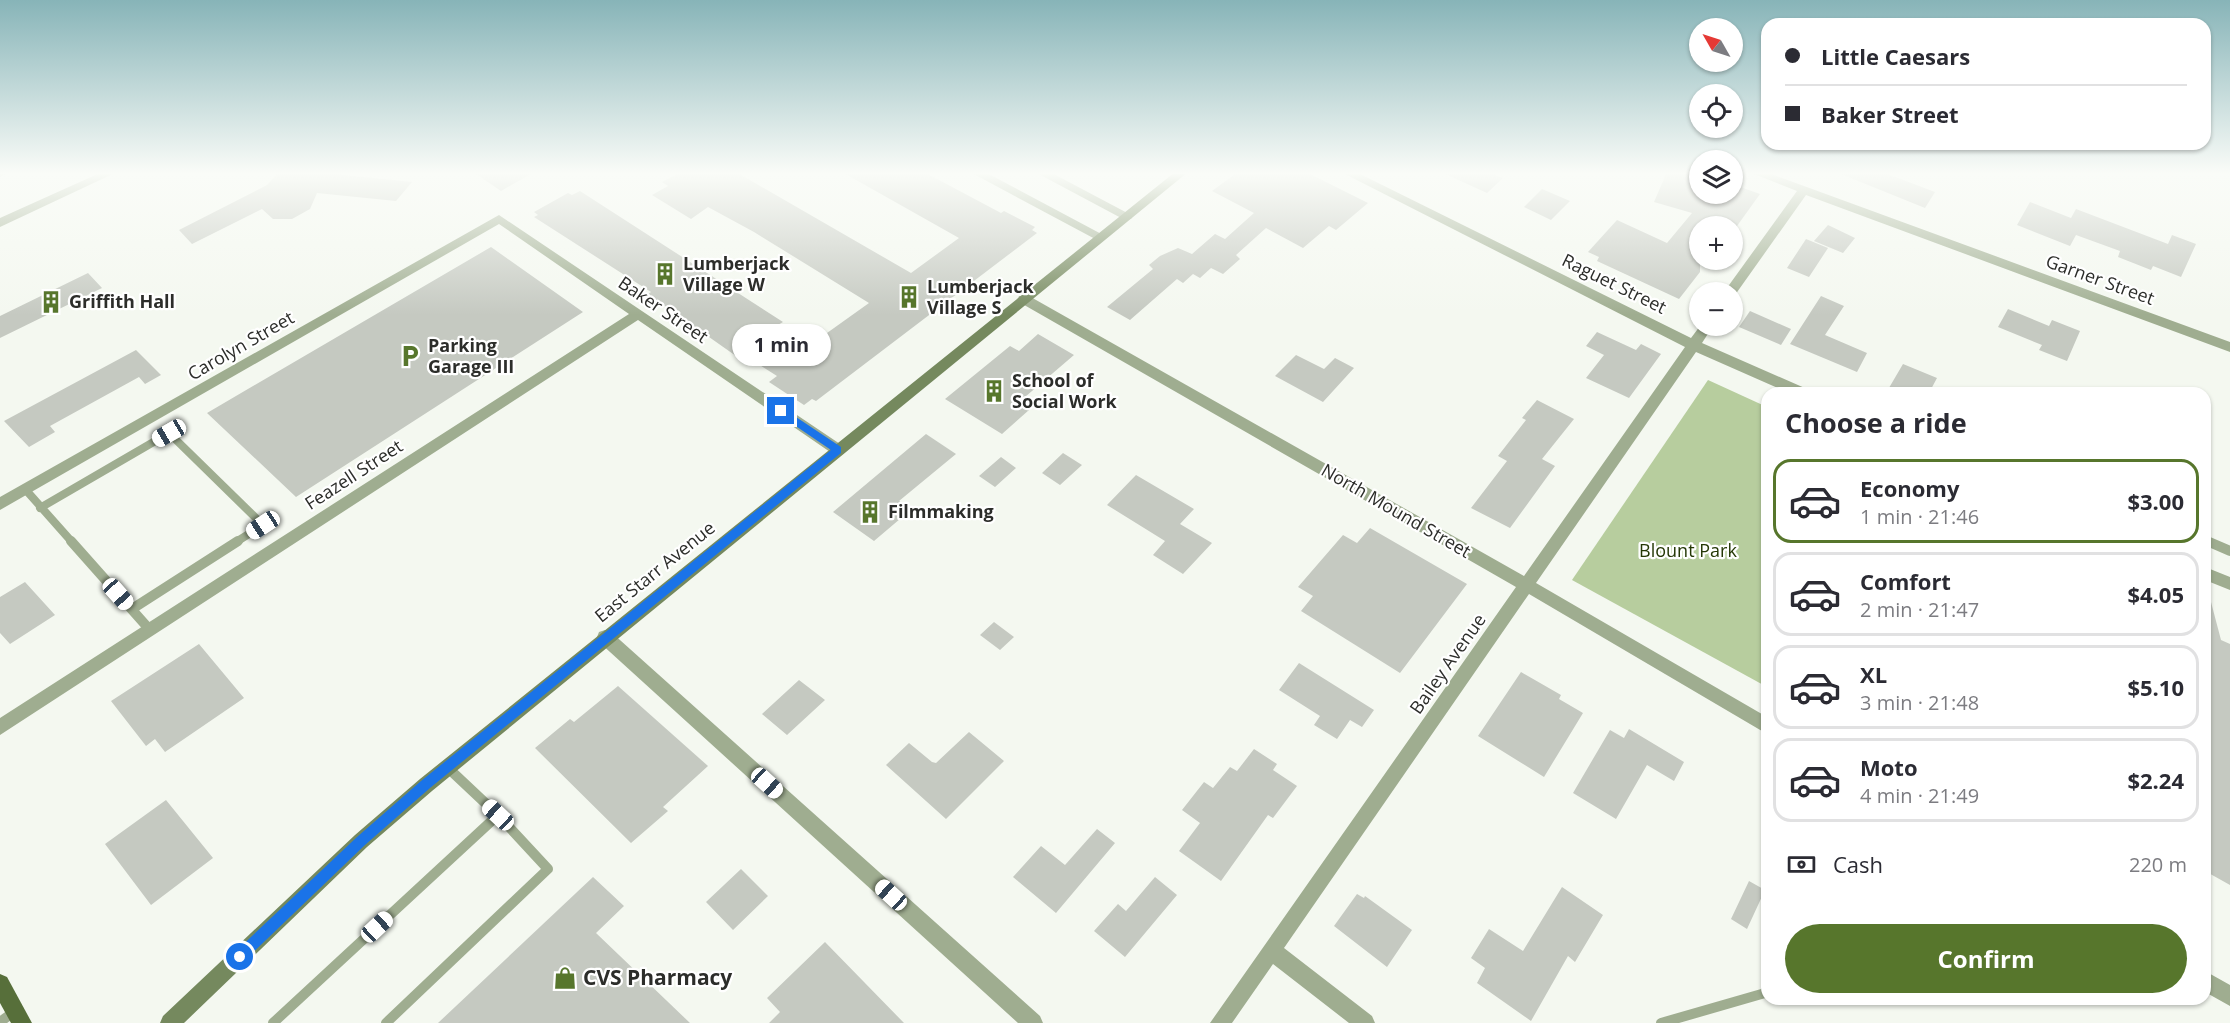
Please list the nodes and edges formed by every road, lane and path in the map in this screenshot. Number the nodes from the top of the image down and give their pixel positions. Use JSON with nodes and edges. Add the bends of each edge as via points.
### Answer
{"nodes":[{"id":1,"x":498,"y":220,"type":"edge"},
{"id":2,"x":500,"y":220,"type":"edge"},
{"id":3,"x":1068,"y":220,"type":"edge"},
{"id":4,"x":1122,"y":220,"type":"edge"},
{"id":5,"x":1442,"y":220,"type":"edge"},
{"id":6,"x":1782,"y":220,"type":"edge"},
{"id":7,"x":1882,"y":220,"type":"edge"},
{"id":8,"x":1101,"y":237,"type":"junction"},
{"id":9,"x":1737,"y":282,"type":"edge"},
{"id":10,"x":1024,"y":299,"type":"junction"},
{"id":11,"x":638,"y":314,"type":"junction"},
{"id":12,"x":1700,"y":336,"type":"edge"},
{"id":13,"x":1693,"y":345,"type":"junction"},
{"id":14,"x":2230,"y":347,"type":"edge"},
{"id":15,"x":1788,"y":387,"type":"edge"},
{"id":16,"x":838,"y":450,"type":"junction"},
{"id":17,"x":25,"y":489,"type":"junction"},
{"id":18,"x":0,"y":504,"type":"edge"},
{"id":19,"x":40,"y":508,"type":"junction"},
{"id":20,"x":2211,"y":543,"type":"edge"},
{"id":21,"x":2230,"y":551,"type":"edge"},
{"id":22,"x":2211,"y":576,"type":"edge"},
{"id":23,"x":2230,"y":584,"type":"edge"},
{"id":24,"x":1527,"y":585,"type":"junction"},
{"id":25,"x":132,"y":609,"type":"junction"},
{"id":26,"x":150,"y":630,"type":"junction"},
{"id":27,"x":605,"y":637,"type":"junction"},
{"id":28,"x":1761,"y":722,"type":"edge"},
{"id":29,"x":0,"y":727,"type":"edge"},
{"id":30,"x":447,"y":767,"type":"junction"},
{"id":31,"x":498,"y":815,"type":"junction"},
{"id":32,"x":1271,"y":950,"type":"junction"},
{"id":33,"x":0,"y":984,"type":"edge"},
{"id":34,"x":2211,"y":985,"type":"edge"},
{"id":35,"x":1761,"y":994,"type":"edge"},
{"id":36,"x":2230,"y":996,"type":"edge"},
{"id":37,"x":12,"y":1019,"type":"edge"},
{"id":38,"x":170,"y":1023,"type":"edge"},
{"id":39,"x":273,"y":1023,"type":"edge"},
{"id":40,"x":386,"y":1023,"type":"edge"},
{"id":41,"x":1033,"y":1023,"type":"edge"},
{"id":42,"x":1220,"y":1023,"type":"edge"},
{"id":43,"x":1365,"y":1023,"type":"edge"},
{"id":44,"x":1660,"y":1023,"type":"edge"}],
"edges":[{"from":1,"to":17,"type":"street","name":"Carolyn Street"},
{"from":2,"to":11,"type":"street","name":"Baker Street"},
{"from":3,"to":8,"type":"street"},
{"from":4,"to":8,"type":"main road","name":"East Starr Avenue"},
{"from":5,"to":13,"type":"street","name":"Raguet Street"},
{"from":6,"to":9,"type":"street"},
{"from":7,"to":14,"type":"street","name":"Garner Street"},
{"from":8,"to":10,"type":"main road","name":"East Starr Avenue"},
{"from":10,"to":16,"type":"main road","name":"East Starr Avenue"},
{"from":10,"to":24,"type":"street","name":"North Mound Street"},
{"from":11,"to":16,"type":"street","name":"Baker Street"},
{"from":11,"to":26,"type":"street","name":"Feazell Street"},
{"from":12,"to":13,"type":"street","name":"Bailey Avenue"},
{"from":13,"to":15,"type":"street","name":"Raguet Street"},
{"from":13,"to":24,"type":"street","name":"Bailey Avenue"},
{"from":16,"to":27,"type":"main road","name":"East Starr Avenue"},
{"from":17,"to":18,"type":"street","name":"Carolyn Street"},
{"from":17,"to":19,"type":"lane"},
{"from":19,"to":25,"type":"lane"},
{"from":19,"to":25,"type":"lane","via":[[169,433],[263,525]]},
{"from":20,"to":21,"type":"lane"},
{"from":22,"to":23,"type":"street"},
{"from":24,"to":28,"type":"street","name":"North Mound Street"},
{"from":24,"to":32,"type":"street","name":"Bailey Avenue"},
{"from":25,"to":26,"type":"lane"},
{"from":26,"to":29,"type":"street","name":"Feazell Street"},
{"from":27,"to":30,"type":"main road","name":"East Starr Avenue"},
{"from":27,"to":41,"type":"street"},
{"from":30,"to":31,"type":"lane"},
{"from":30,"to":38,"type":"main road","name":"East Starr Avenue","via":[[361,841]]},
{"from":31,"to":39,"type":"lane"},
{"from":31,"to":40,"type":"lane","via":[[548,869]]},
{"from":32,"to":42,"type":"street","name":"Bailey Avenue"},
{"from":32,"to":43,"type":"street"},
{"from":33,"to":37,"type":"main road"},
{"from":34,"to":36,"type":"street"},
{"from":35,"to":44,"type":"lane"}]}
